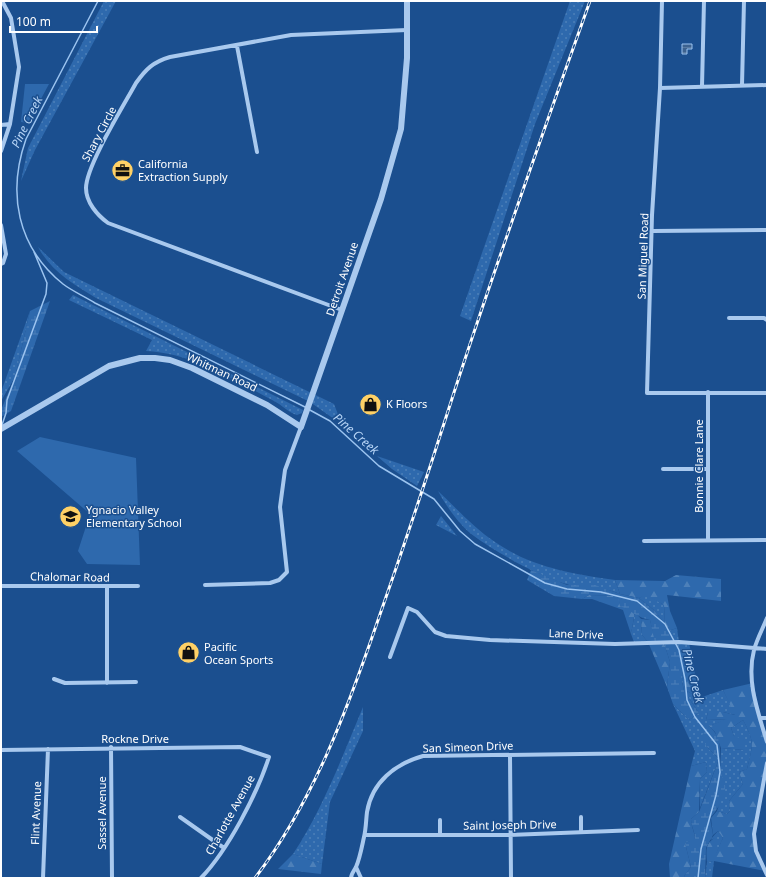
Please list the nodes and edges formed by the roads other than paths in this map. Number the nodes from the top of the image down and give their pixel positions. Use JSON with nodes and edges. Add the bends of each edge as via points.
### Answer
{"nodes":[{"id":1,"x":2,"y":1,"type":"edge"},
{"id":2,"x":407,"y":1,"type":"edge"},
{"id":3,"x":662,"y":1,"type":"edge"},
{"id":4,"x":704,"y":1,"type":"edge"},
{"id":5,"x":744,"y":1,"type":"edge"},
{"id":6,"x":407,"y":30,"type":"junction"},
{"id":7,"x":237,"y":46,"type":"junction"},
{"id":8,"x":742,"y":85,"type":"junction"},
{"id":9,"x":702,"y":86,"type":"junction"},
{"id":10,"x":767,"y":86,"type":"edge"},
{"id":11,"x":660,"y":88,"type":"junction"},
{"id":12,"x":10,"y":124,"type":"junction"},
{"id":13,"x":1,"y":125,"type":"edge"},
{"id":14,"x":1,"y":151,"type":"edge"},
{"id":15,"x":257,"y":152,"type":"dead end"},
{"id":16,"x":1,"y":225,"type":"edge"},
{"id":17,"x":767,"y":230,"type":"edge"},
{"id":18,"x":653,"y":231,"type":"junction"},
{"id":19,"x":2,"y":264,"type":"edge"},
{"id":20,"x":342,"y":310,"type":"junction"},
{"id":21,"x":729,"y":318,"type":"dead end"},
{"id":22,"x":767,"y":320,"type":"edge"},
{"id":23,"x":708,"y":392,"type":"junction"},
{"id":24,"x":767,"y":393,"type":"edge"},
{"id":25,"x":301,"y":427,"type":"junction"},
{"id":26,"x":1,"y":429,"type":"edge"},
{"id":27,"x":663,"y":469,"type":"dead end"},
{"id":28,"x":707,"y":469,"type":"junction"},
{"id":29,"x":708,"y":540,"type":"junction"},
{"id":30,"x":767,"y":540,"type":"edge"},
{"id":31,"x":644,"y":541,"type":"dead end"},
{"id":32,"x":205,"y":585,"type":"dead end"},
{"id":33,"x":1,"y":586,"type":"edge"},
{"id":34,"x":107,"y":586,"type":"junction"},
{"id":35,"x":138,"y":586,"type":"dead end"},
{"id":36,"x":767,"y":618,"type":"edge"},
{"id":37,"x":754,"y":649,"type":"junction"},
{"id":38,"x":767,"y":649,"type":"edge"},
{"id":39,"x":390,"y":657,"type":"dead end"},
{"id":40,"x":54,"y":679,"type":"dead end"},
{"id":41,"x":136,"y":682,"type":"dead end"},
{"id":42,"x":107,"y":683,"type":"junction"},
{"id":43,"x":760,"y":718,"type":"junction"},
{"id":44,"x":767,"y":718,"type":"edge"},
{"id":45,"x":767,"y":742,"type":"edge"},
{"id":46,"x":111,"y":747,"type":"junction"},
{"id":47,"x":48,"y":749,"type":"junction"},
{"id":48,"x":1,"y":750,"type":"edge"},
{"id":49,"x":654,"y":753,"type":"dead end"},
{"id":50,"x":510,"y":755,"type":"junction"},
{"id":51,"x":268,"y":757,"type":"joint"},
{"id":52,"x":767,"y":763,"type":"edge"},
{"id":53,"x":180,"y":817,"type":"dead end"},
{"id":54,"x":581,"y":817,"type":"dead end"},
{"id":55,"x":440,"y":820,"type":"dead end"},
{"id":56,"x":638,"y":830,"type":"dead end"},
{"id":57,"x":581,"y":832,"type":"junction"},
{"id":58,"x":365,"y":835,"type":"junction"},
{"id":59,"x":440,"y":835,"type":"junction"},
{"id":60,"x":509,"y":835,"type":"junction"},
{"id":61,"x":224,"y":848,"type":"junction"},
{"id":62,"x":356,"y":866,"type":"junction"},
{"id":63,"x":767,"y":875,"type":"edge"},
{"id":64,"x":43,"y":878,"type":"edge"},
{"id":65,"x":112,"y":878,"type":"edge"},
{"id":66,"x":201,"y":878,"type":"edge"},
{"id":67,"x":351,"y":878,"type":"edge"},
{"id":68,"x":361,"y":878,"type":"edge"},
{"id":69,"x":511,"y":878,"type":"edge"}],
"edges":[{"from":1,"to":12,"type":"street","via":[[12,18],[19,67]]},
{"from":2,"to":6,"type":"street","name":"Detroit Avenue"},
{"from":3,"to":11,"type":"street","name":"San Miguel Road"},
{"from":4,"to":9,"type":"street"},
{"from":5,"to":8,"type":"street"},
{"from":6,"to":7,"type":"street","name":"Shary Circle","via":[[291,35]]},
{"from":6,"to":20,"type":"street","name":"Detroit Avenue","via":[[400,129],[381,199]]},
{"from":7,"to":15,"type":"street"},
{"from":7,"to":20,"type":"street","name":"Shary Circle","via":[[170,57],[156,61],[144,72],[90,170],[86,188],[90,202],[97,215],[108,223]]},
{"from":8,"to":9,"type":"street"},
{"from":8,"to":10,"type":"street"},
{"from":9,"to":11,"type":"street"},
{"from":11,"to":18,"type":"street","name":"San Miguel Road"},
{"from":12,"to":13,"type":"street"},
{"from":12,"to":14,"type":"street"},
{"from":16,"to":19,"type":"street","via":[[6,254]]},
{"from":17,"to":18,"type":"street"},
{"from":18,"to":23,"type":"street","name":"San Miguel Road","via":[[647,393]]},
{"from":20,"to":25,"type":"street","name":"Detroit Avenue"},
{"from":21,"to":22,"type":"street"},
{"from":23,"to":24,"type":"street","name":"San Miguel Road"},
{"from":23,"to":28,"type":"street","name":"Bonnie Clare Lane"},
{"from":25,"to":26,"type":"street","name":"Whitman Road","via":[[267,405],[192,368],[170,360],[140,358],[109,366]]},
{"from":25,"to":32,"type":"street","name":"Detroit Avenue","via":[[285,470],[280,507],[287,572],[279,580],[270,583]]},
{"from":27,"to":28,"type":"street"},
{"from":28,"to":29,"type":"street","name":"Bonnie Clare Lane"},
{"from":29,"to":30,"type":"street"},
{"from":29,"to":31,"type":"street"},
{"from":33,"to":34,"type":"street","name":"Chalomar Road"},
{"from":34,"to":35,"type":"street","name":"Chalomar Road"},
{"from":34,"to":42,"type":"street"},
{"from":36,"to":37,"type":"street"},
{"from":37,"to":38,"type":"street","name":"Lane Drive"},
{"from":37,"to":39,"type":"street","name":"Lane Drive","via":[[679,642],[615,644],[446,636],[435,632],[417,612],[408,608]]},
{"from":37,"to":43,"type":"street","via":[[751,670]]},
{"from":40,"to":42,"type":"street","via":[[65,683]]},
{"from":41,"to":42,"type":"street"},
{"from":43,"to":44,"type":"street"},
{"from":43,"to":45,"type":"street"},
{"from":46,"to":47,"type":"street","name":"Rockne Drive"},
{"from":46,"to":51,"type":"street","name":"Rockne Drive","via":[[240,747]]},
{"from":46,"to":65,"type":"street","name":"Sassel Avenue"},
{"from":47,"to":48,"type":"street","name":"Rockne Drive"},
{"from":47,"to":64,"type":"street","name":"Flint Avenue"},
{"from":49,"to":50,"type":"street","name":"San Simeon Drive"},
{"from":50,"to":58,"type":"street","name":"San Simeon Drive","via":[[423,756],[396,767],[383,778],[372,794],[367,811]]},
{"from":50,"to":60,"type":"street"},
{"from":51,"to":61,"type":"street","name":"Charlotte Avenue","via":[[260,785]]},
{"from":52,"to":63,"type":"street","via":[[754,834],[756,851]]},
{"from":53,"to":61,"type":"street"},
{"from":54,"to":57,"type":"street"},
{"from":55,"to":59,"type":"street"},
{"from":56,"to":57,"type":"street","name":"Saint Joseph Drive"},
{"from":57,"to":60,"type":"street","name":"Saint Joseph Drive"},
{"from":58,"to":59,"type":"street","name":"Saint Joseph Drive"},
{"from":58,"to":62,"type":"street","name":"San Simeon Drive"},
{"from":59,"to":60,"type":"street","name":"Saint Joseph Drive"},
{"from":60,"to":69,"type":"street"},
{"from":61,"to":66,"type":"street","name":"Charlotte Avenue"},
{"from":62,"to":67,"type":"street","name":"San Simeon Drive"},
{"from":62,"to":68,"type":"street"}]}
